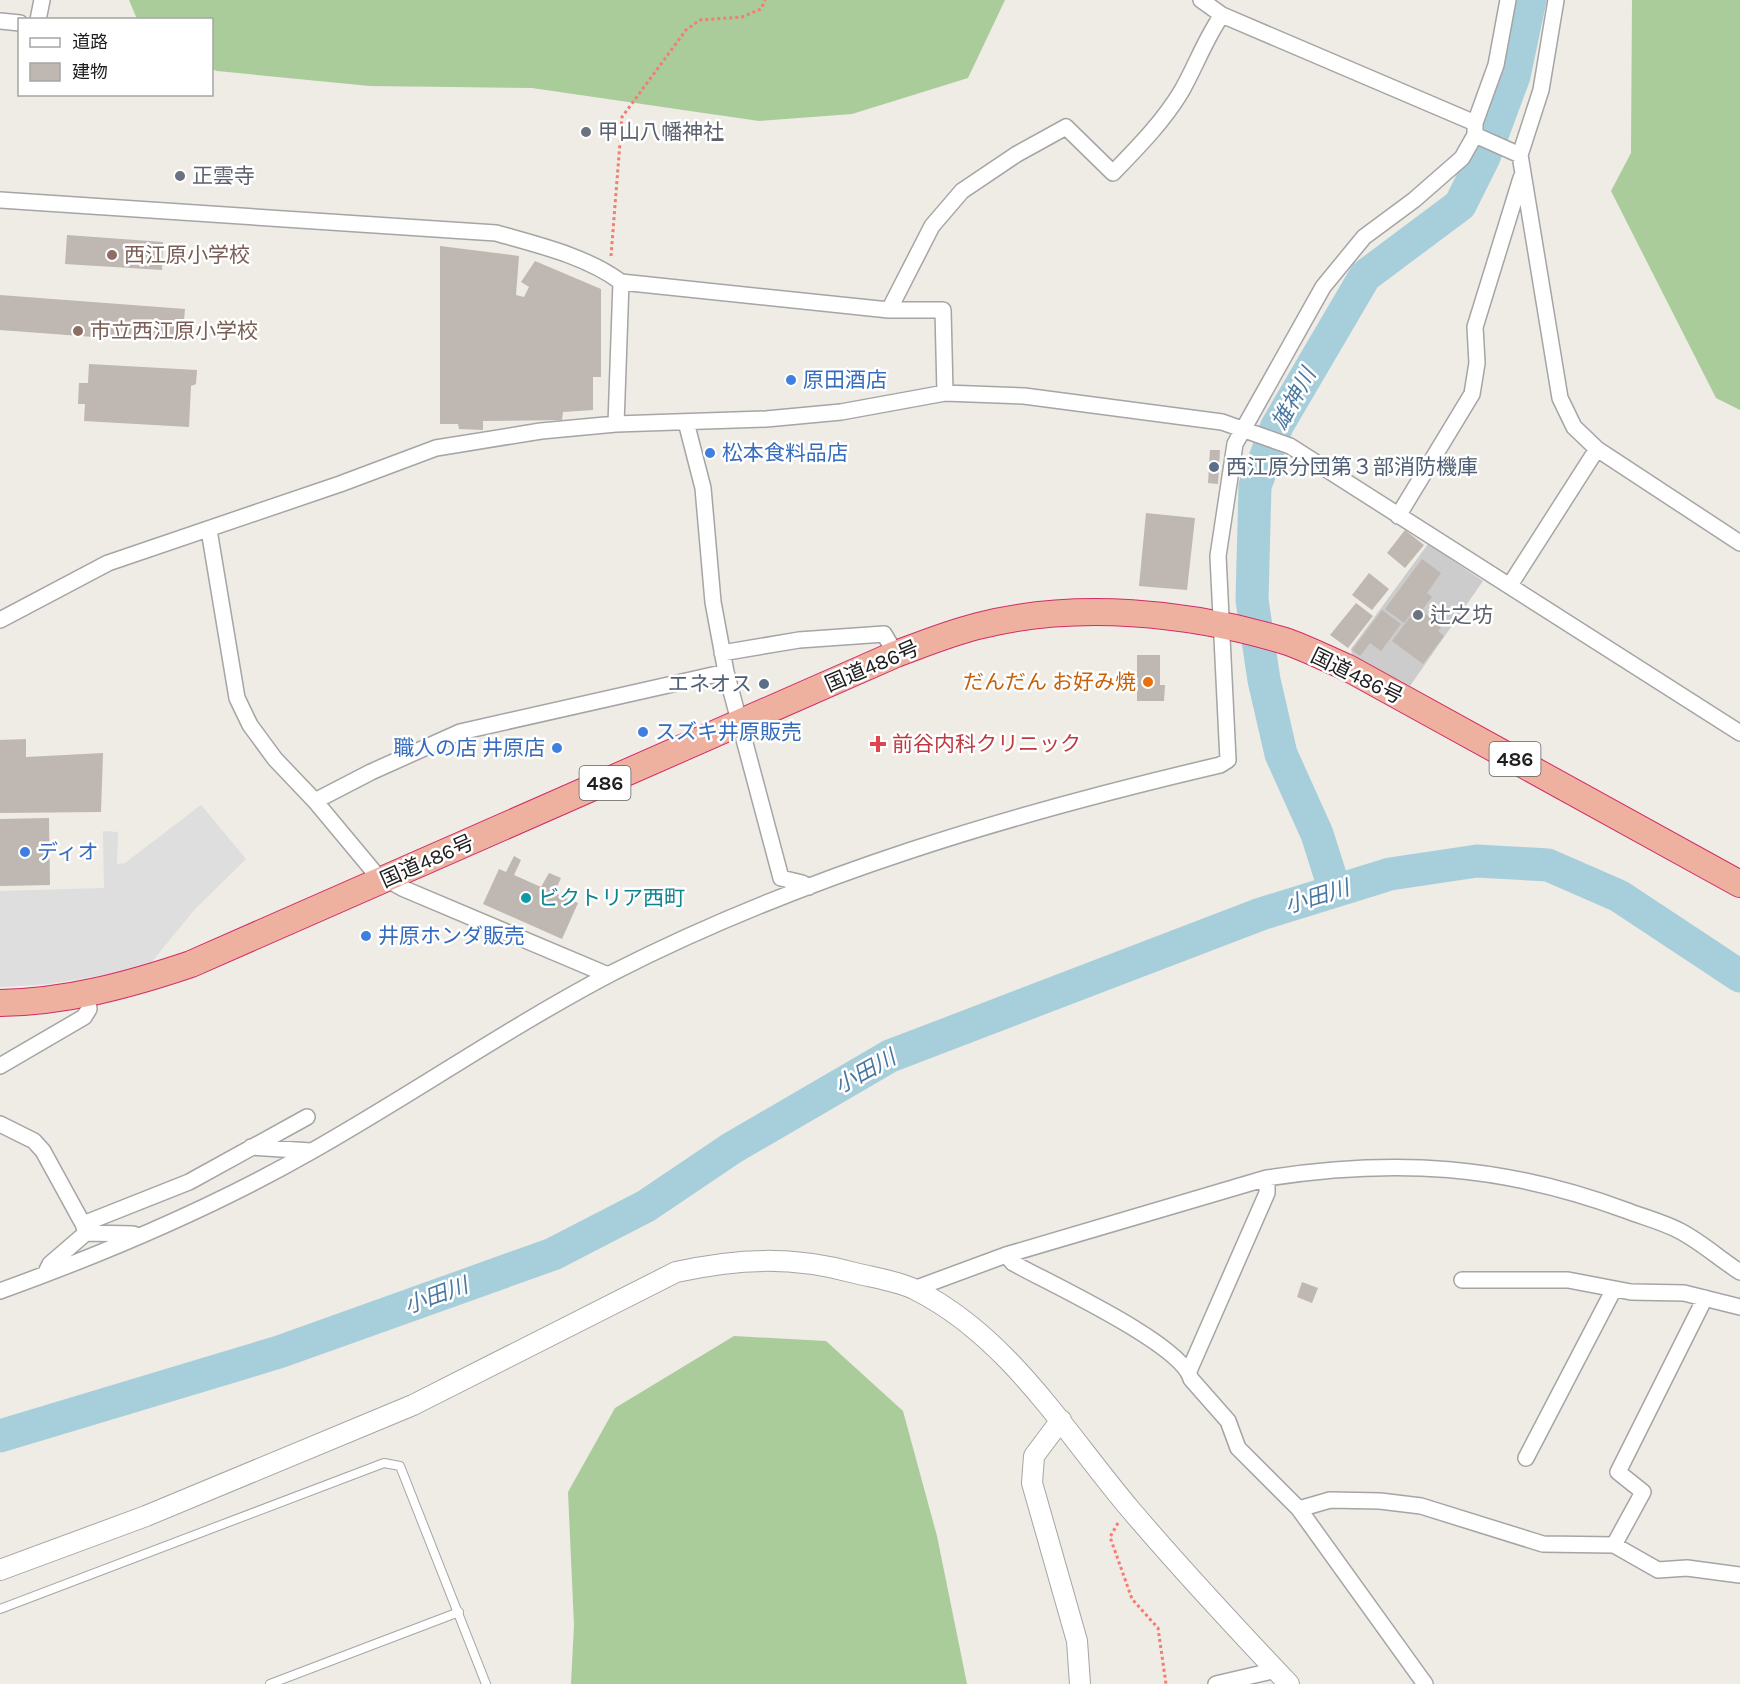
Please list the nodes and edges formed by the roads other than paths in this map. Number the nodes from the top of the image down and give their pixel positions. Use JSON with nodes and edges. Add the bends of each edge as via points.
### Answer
{"nodes":[{"id":1,"x":42,"y":0,"type":"edge"},
{"id":2,"x":1201,"y":0,"type":"edge"},
{"id":3,"x":1508,"y":0,"type":"edge"},
{"id":4,"x":1556,"y":0,"type":"edge"},
{"id":5,"x":1222,"y":15,"type":"junction"},
{"id":6,"x":38,"y":18,"type":"edge"},
{"id":7,"x":0,"y":21,"type":"edge"},
{"id":8,"x":18,"y":24,"type":"edge"},
{"id":9,"x":1478,"y":132,"type":"junction"},
{"id":10,"x":1517,"y":155,"type":"junction"},
{"id":11,"x":1522,"y":175,"type":"junction"},
{"id":12,"x":0,"y":200,"type":"edge"},
{"id":13,"x":615,"y":278,"type":"junction"},
{"id":14,"x":889,"y":310,"type":"junction"},
{"id":15,"x":945,"y":393,"type":"junction"},
{"id":16,"x":686,"y":422,"type":"junction"},
{"id":17,"x":616,"y":424,"type":"junction"},
{"id":18,"x":1246,"y":430,"type":"junction"},
{"id":19,"x":1597,"y":449,"type":"junction"},
{"id":20,"x":1398,"y":516,"type":"junction"},
{"id":21,"x":209,"y":530,"type":"junction"},
{"id":22,"x":1740,"y":543,"type":"edge"},
{"id":23,"x":1510,"y":585,"type":"junction"},
{"id":24,"x":0,"y":620,"type":"edge"},
{"id":25,"x":1224,"y":625,"type":"junction"},
{"id":26,"x":722,"y":653,"type":"junction"},
{"id":27,"x":896,"y":654,"type":"junction"},
{"id":28,"x":726,"y":672,"type":"junction"},
{"id":29,"x":740,"y":724,"type":"junction"},
{"id":30,"x":1740,"y":733,"type":"edge"},
{"id":31,"x":315,"y":801,"type":"junction"},
{"id":32,"x":387,"y":879,"type":"junction"},
{"id":33,"x":1740,"y":884,"type":"edge"},
{"id":34,"x":808,"y":887,"type":"junction"},
{"id":35,"x":608,"y":975,"type":"junction"},
{"id":36,"x":87,"y":994,"type":"junction"},
{"id":37,"x":0,"y":1003,"type":"edge"},
{"id":38,"x":0,"y":1066,"type":"edge"},
{"id":39,"x":307,"y":1117,"type":"dead end"},
{"id":40,"x":0,"y":1124,"type":"edge"},
{"id":41,"x":251,"y":1147,"type":"junction"},
{"id":42,"x":312,"y":1151,"type":"junction"},
{"id":43,"x":1267,"y":1178,"type":"junction"},
{"id":44,"x":84,"y":1229,"type":"junction"},
{"id":45,"x":141,"y":1237,"type":"junction"},
{"id":46,"x":1006,"y":1255,"type":"junction"},
{"id":47,"x":1740,"y":1272,"type":"edge"},
{"id":48,"x":45,"y":1274,"type":"junction"},
{"id":49,"x":1462,"y":1280,"type":"dead end"},
{"id":50,"x":914,"y":1289,"type":"junction"},
{"id":51,"x":1614,"y":1289,"type":"junction"},
{"id":52,"x":0,"y":1291,"type":"edge"},
{"id":53,"x":1705,"y":1298,"type":"junction"},
{"id":54,"x":1740,"y":1307,"type":"edge"},
{"id":55,"x":1189,"y":1371,"type":"junction"},
{"id":56,"x":1061,"y":1420,"type":"junction"},
{"id":57,"x":1526,"y":1458,"type":"dead end"},
{"id":58,"x":1299,"y":1509,"type":"junction"},
{"id":59,"x":1614,"y":1545,"type":"junction"},
{"id":60,"x":0,"y":1570,"type":"edge"},
{"id":61,"x":1740,"y":1575,"type":"edge"},
{"id":62,"x":0,"y":1609,"type":"edge"},
{"id":63,"x":459,"y":1612,"type":"junction"},
{"id":64,"x":1282,"y":1677,"type":"edge"},
{"id":65,"x":270,"y":1684,"type":"edge"},
{"id":66,"x":486,"y":1684,"type":"edge"},
{"id":67,"x":1080,"y":1684,"type":"edge"},
{"id":68,"x":1216,"y":1684,"type":"edge"},
{"id":69,"x":1425,"y":1684,"type":"edge"}],
"edges":[{"from":1,"to":6,"type":"street"},
{"from":2,"to":5,"type":"street"},
{"from":3,"to":9,"type":"street"},
{"from":4,"to":10,"type":"street","via":[[1541,90]]},
{"from":5,"to":9,"type":"street"},
{"from":5,"to":14,"type":"street","via":[[1207,35],[1182,90],[1157,127],[1113,173],[1066,127],[1017,154],[962,191],[932,226]]},
{"from":7,"to":8,"type":"street"},
{"from":9,"to":10,"type":"street"},
{"from":9,"to":18,"type":"street","via":[[1462,158],[1364,237],[1323,287]]},
{"from":10,"to":11,"type":"street"},
{"from":11,"to":19,"type":"street","via":[[1560,398],[1574,427]]},
{"from":11,"to":20,"type":"street","via":[[1474,327],[1477,363],[1472,394]]},
{"from":12,"to":13,"type":"street","via":[[496,233],[550,249]]},
{"from":13,"to":14,"type":"street"},
{"from":13,"to":17,"type":"street"},
{"from":14,"to":15,"type":"street","via":[[943,310]]},
{"from":15,"to":16,"type":"street","via":[[841,412]]},
{"from":15,"to":18,"type":"street","via":[[1024,396],[1222,422]]},
{"from":16,"to":17,"type":"street"},
{"from":16,"to":26,"type":"street","via":[[703,488],[713,602]]},
{"from":17,"to":21,"type":"street","via":[[436,448]]},
{"from":18,"to":20,"type":"street","via":[[1290,446]]},
{"from":18,"to":25,"type":"street","via":[[1234,444],[1218,556]]},
{"from":19,"to":22,"type":"street"},
{"from":19,"to":23,"type":"street"},
{"from":20,"to":23,"type":"street"},
{"from":21,"to":24,"type":"street","via":[[108,563]]},
{"from":21,"to":31,"type":"street","via":[[237,698],[250,725],[275,759]]},
{"from":23,"to":30,"type":"street"},
{"from":25,"to":27,"type":"highway","name":"国道486号","number":"486","via":[[1137,614],[1061,614],[980,625]]},
{"from":25,"to":33,"type":"highway","name":"国道486号","number":"486","via":[[1287,642],[1348,668]]},
{"from":25,"to":34,"type":"street","via":[[1228,760],[975,829]]},
{"from":26,"to":27,"type":"street","via":[[799,640],[884,634]]},
{"from":26,"to":28,"type":"street"},
{"from":27,"to":29,"type":"highway","name":"国道486号","number":"486"},
{"from":28,"to":29,"type":"street"},
{"from":28,"to":31,"type":"street","via":[[460,732]]},
{"from":29,"to":32,"type":"highway","name":"国道486号","number":"486"},
{"from":29,"to":34,"type":"street","via":[[781,878]]},
{"from":31,"to":32,"type":"street","via":[[375,873]]},
{"from":32,"to":35,"type":"street"},
{"from":32,"to":36,"type":"highway","name":"国道486号","number":"486","via":[[191,964]]},
{"from":34,"to":35,"type":"street"},
{"from":35,"to":42,"type":"street"},
{"from":36,"to":37,"type":"highway","name":"国道486号","number":"486"},
{"from":36,"to":38,"type":"street","via":[[89,1009],[84,1017]]},
{"from":39,"to":41,"type":"street"},
{"from":40,"to":44,"type":"street","via":[[34,1141],[43,1151]]},
{"from":41,"to":42,"type":"street"},
{"from":41,"to":44,"type":"street","via":[[189,1182]]},
{"from":42,"to":45,"type":"street"},
{"from":43,"to":46,"type":"street"},
{"from":43,"to":47,"type":"street","via":[[1388,1167],[1483,1172],[1573,1191],[1680,1231]]},
{"from":43,"to":55,"type":"street","via":[[1267,1193]]},
{"from":44,"to":45,"type":"street"},
{"from":44,"to":48,"type":"street"},
{"from":45,"to":48,"type":"street"},
{"from":46,"to":50,"type":"street"},
{"from":46,"to":55,"type":"street","via":[[1013,1263],[1156,1341]]},
{"from":48,"to":52,"type":"street"},
{"from":49,"to":51,"type":"street","via":[[1568,1280]]},
{"from":50,"to":56,"type":"street","via":[[951,1310],[1002,1355]]},
{"from":50,"to":60,"type":"street","via":[[820,1263],[773,1259],[676,1272],[413,1405],[146,1516]]},
{"from":51,"to":53,"type":"street"},
{"from":51,"to":57,"type":"street"},
{"from":53,"to":54,"type":"street"},
{"from":53,"to":59,"type":"street","via":[[1618,1472],[1643,1492]]},
{"from":55,"to":58,"type":"street","via":[[1191,1379],[1228,1421],[1238,1448]]},
{"from":56,"to":64,"type":"street","via":[[1130,1508]]},
{"from":56,"to":67,"type":"street","via":[[1034,1456],[1032,1483],[1077,1641]]},
{"from":58,"to":59,"type":"street","via":[[1330,1500],[1380,1501],[1422,1506],[1543,1544]]},
{"from":58,"to":69,"type":"street"},
{"from":59,"to":61,"type":"street","via":[[1658,1570],[1688,1568]]},
{"from":62,"to":63,"type":"lane","via":[[384,1464],[400,1466]]},
{"from":63,"to":65,"type":"lane"},
{"from":63,"to":66,"type":"lane"},
{"from":64,"to":68,"type":"street"}]}
